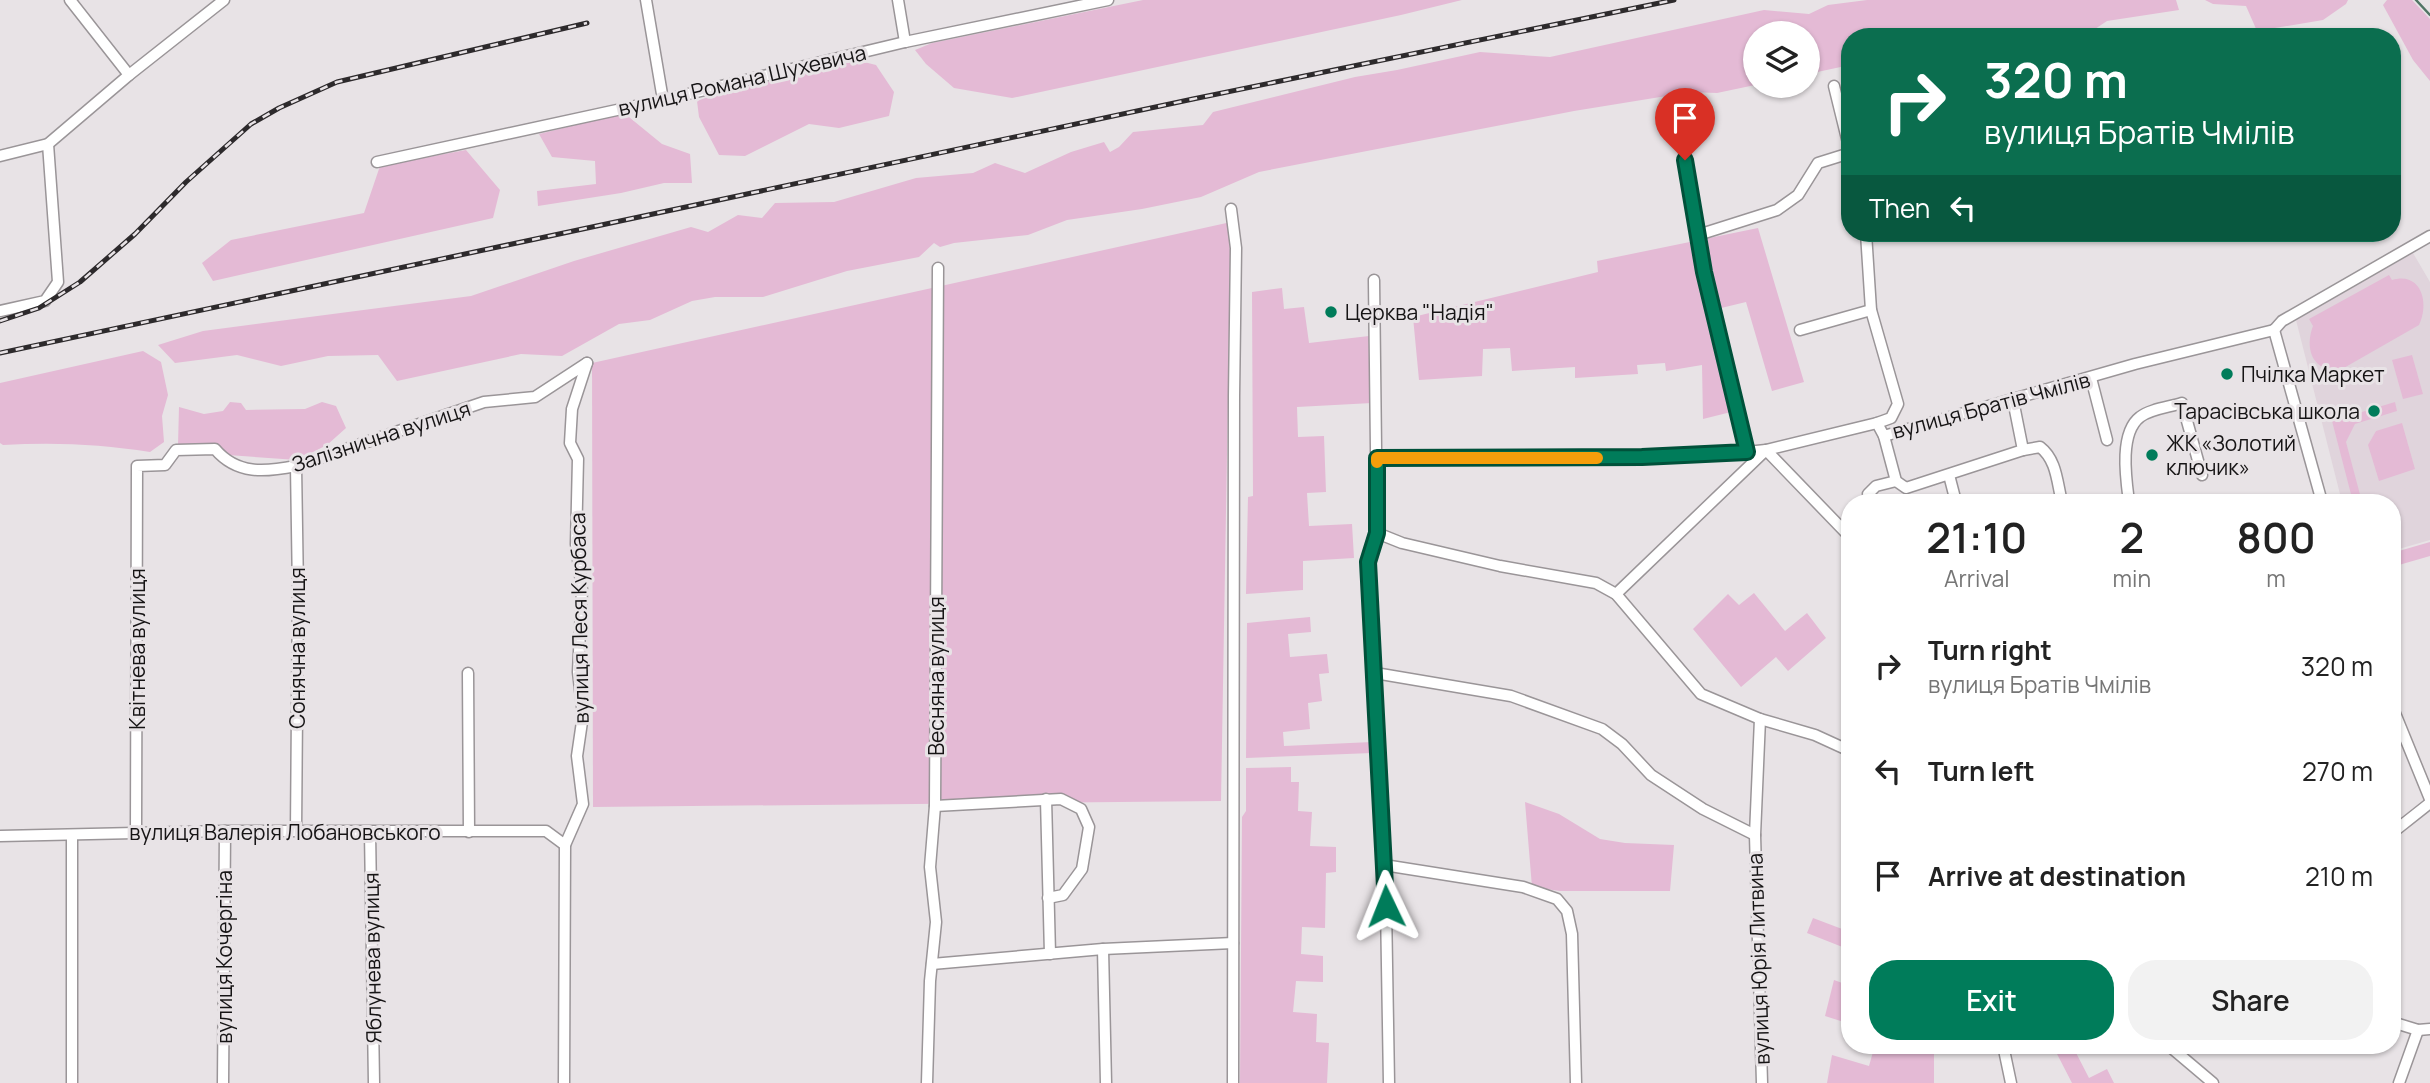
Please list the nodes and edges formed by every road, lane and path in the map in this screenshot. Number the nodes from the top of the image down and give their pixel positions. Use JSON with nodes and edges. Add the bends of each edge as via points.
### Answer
{"nodes":[{"id":1,"x":70,"y":0,"type":"edge"},
{"id":2,"x":224,"y":0,"type":"edge"},
{"id":3,"x":646,"y":0,"type":"edge"},
{"id":4,"x":898,"y":0,"type":"edge"},
{"id":5,"x":1108,"y":0,"type":"edge"},
{"id":6,"x":905,"y":42,"type":"junction"},
{"id":7,"x":129,"y":75,"type":"junction"},
{"id":8,"x":1834,"y":86,"type":"dead end"},
{"id":9,"x":663,"y":100,"type":"junction"},
{"id":10,"x":1695,"y":103,"type":"dead end"},
{"id":11,"x":1841,"y":115,"type":"edge"},
{"id":12,"x":48,"y":144,"type":"junction"},
{"id":13,"x":1841,"y":155,"type":"edge"},
{"id":14,"x":0,"y":156,"type":"edge"},
{"id":15,"x":377,"y":162,"type":"dead end"},
{"id":16,"x":1231,"y":209,"type":"dead end"},
{"id":17,"x":1698,"y":235,"type":"junction"},
{"id":18,"x":2430,"y":236,"type":"edge"},
{"id":19,"x":1867,"y":242,"type":"edge"},
{"id":20,"x":939,"y":268,"type":"dead end"},
{"id":21,"x":1374,"y":280,"type":"dead end"},
{"id":22,"x":1871,"y":310,"type":"junction"},
{"id":23,"x":0,"y":311,"type":"edge"},
{"id":24,"x":1800,"y":330,"type":"dead end"},
{"id":25,"x":2274,"y":330,"type":"junction"},
{"id":26,"x":587,"y":363,"type":"joint"},
{"id":27,"x":2091,"y":378,"type":"junction"},
{"id":28,"x":2013,"y":400,"type":"junction"},
{"id":29,"x":1877,"y":423,"type":"junction"},
{"id":30,"x":1884,"y":436,"type":"junction"},
{"id":31,"x":2107,"y":440,"type":"dead end"},
{"id":32,"x":1766,"y":450,"type":"junction"},
{"id":33,"x":2024,"y":450,"type":"junction"},
{"id":34,"x":1747,"y":452,"type":"junction"},
{"id":35,"x":1377,"y":458,"type":"junction"},
{"id":36,"x":137,"y":466,"type":"joint"},
{"id":37,"x":296,"y":466,"type":"junction"},
{"id":38,"x":1950,"y":475,"type":"junction"},
{"id":39,"x":2202,"y":475,"type":"dead end"},
{"id":40,"x":1896,"y":481,"type":"junction"},
{"id":41,"x":1868,"y":494,"type":"edge"},
{"id":42,"x":1954,"y":494,"type":"edge"},
{"id":43,"x":2060,"y":494,"type":"edge"},
{"id":44,"x":2126,"y":494,"type":"edge"},
{"id":45,"x":2320,"y":494,"type":"edge"},
{"id":46,"x":1841,"y":528,"type":"edge"},
{"id":47,"x":1377,"y":533,"type":"junction"},
{"id":48,"x":1616,"y":594,"type":"junction"},
{"id":49,"x":468,"y":673,"type":"dead end"},
{"id":50,"x":1375,"y":673,"type":"junction"},
{"id":51,"x":1760,"y":719,"type":"junction"},
{"id":52,"x":2401,"y":728,"type":"edge"},
{"id":53,"x":1841,"y":747,"type":"edge"},
{"id":54,"x":1046,"y":799,"type":"junction"},
{"id":55,"x":2430,"y":801,"type":"edge"},
{"id":56,"x":935,"y":806,"type":"junction"},
{"id":57,"x":2401,"y":825,"type":"edge"},
{"id":58,"x":225,"y":831,"type":"junction"},
{"id":59,"x":296,"y":831,"type":"junction"},
{"id":60,"x":136,"y":832,"type":"junction"},
{"id":61,"x":370,"y":832,"type":"junction"},
{"id":62,"x":469,"y":832,"type":"junction"},
{"id":63,"x":72,"y":835,"type":"junction"},
{"id":64,"x":1755,"y":835,"type":"junction"},
{"id":65,"x":0,"y":836,"type":"edge"},
{"id":66,"x":565,"y":845,"type":"junction"},
{"id":67,"x":1384,"y":865,"type":"junction"},
{"id":68,"x":1048,"y":898,"type":"junction"},
{"id":69,"x":1233,"y":943,"type":"junction"},
{"id":70,"x":1103,"y":949,"type":"junction"},
{"id":71,"x":1050,"y":954,"type":"junction"},
{"id":72,"x":932,"y":964,"type":"junction"},
{"id":73,"x":2401,"y":1024,"type":"edge"},
{"id":74,"x":2424,"y":1029,"type":"edge"},
{"id":75,"x":2005,"y":1054,"type":"edge"},
{"id":76,"x":2179,"y":1054,"type":"edge"},
{"id":77,"x":72,"y":1083,"type":"edge"},
{"id":78,"x":223,"y":1083,"type":"edge"},
{"id":79,"x":374,"y":1083,"type":"edge"},
{"id":80,"x":564,"y":1083,"type":"edge"},
{"id":81,"x":927,"y":1083,"type":"edge"},
{"id":82,"x":1105,"y":1083,"type":"edge"},
{"id":83,"x":1233,"y":1083,"type":"edge"},
{"id":84,"x":1389,"y":1083,"type":"edge"},
{"id":85,"x":1576,"y":1083,"type":"edge"},
{"id":86,"x":1762,"y":1083,"type":"edge"},
{"id":87,"x":2011,"y":1083,"type":"edge"},
{"id":88,"x":2213,"y":1083,"type":"edge"},
{"id":89,"x":2399,"y":1083,"type":"edge"}],
"edges":[{"from":1,"to":7,"type":"street"},
{"from":2,"to":7,"type":"street"},
{"from":3,"to":9,"type":"street"},
{"from":4,"to":6,"type":"street"},
{"from":5,"to":6,"type":"street","name":"вулиця Романа Шухевича"},
{"from":6,"to":9,"type":"street","name":"вулиця Романа Шухевича"},
{"from":7,"to":12,"type":"street"},
{"from":8,"to":11,"type":"street"},
{"from":9,"to":15,"type":"street","name":"вулиця Романа Шухевича"},
{"from":10,"to":17,"type":"street","via":[[1682,139]]},
{"from":12,"to":14,"type":"street"},
{"from":12,"to":23,"type":"street","via":[[58,282],[45,301]]},
{"from":13,"to":17,"type":"street","via":[[1818,163],[1798,195],[1777,210]]},
{"from":16,"to":69,"type":"street","via":[[1236,248]]},
{"from":17,"to":34,"type":"street"},
{"from":18,"to":25,"type":"street","via":[[2282,321]]},
{"from":19,"to":22,"type":"street"},
{"from":20,"to":56,"type":"street","name":"Весняна вулиця"},
{"from":21,"to":35,"type":"street"},
{"from":22,"to":24,"type":"street"},
{"from":22,"to":29,"type":"street","via":[[1898,404],[1891,418]]},
{"from":25,"to":27,"type":"street","name":"вулиця Братів Чмілів"},
{"from":25,"to":45,"type":"street"},
{"from":26,"to":37,"type":"street","name":"Залізнична вулиця","via":[[535,397],[484,402]]},
{"from":26,"to":66,"type":"street","name":"вулиця Леся Курбаса","via":[[572,409],[570,443],[578,459],[576,544],[582,590],[578,672],[583,715],[577,756],[583,804]]},
{"from":27,"to":28,"type":"street","name":"вулиця Братів Чмілів"},
{"from":27,"to":31,"type":"street"},
{"from":28,"to":30,"type":"street","name":"вулиця Братів Чмілів"},
{"from":28,"to":33,"type":"street"},
{"from":29,"to":30,"type":"street","name":"вулиця Братів Чмілів"},
{"from":29,"to":32,"type":"street","name":"вулиця Братів Чмілів"},
{"from":30,"to":40,"type":"street"},
{"from":32,"to":34,"type":"street","name":"вулиця Братів Чмілів"},
{"from":32,"to":46,"type":"street"},
{"from":32,"to":48,"type":"street"},
{"from":33,"to":38,"type":"street"},
{"from":33,"to":43,"type":"street","via":[[2040,447],[2046,452]]},
{"from":34,"to":35,"type":"street","name":"вулиця Братів Чмілів"},
{"from":35,"to":47,"type":"street"},
{"from":36,"to":37,"type":"street","name":"Залізнична вулиця","via":[[166,465],[176,450],[215,449],[225,461],[242,468]]},
{"from":36,"to":60,"type":"street","name":"Квітнева вулиця"},
{"from":37,"to":59,"type":"street","name":"Сонячна вулиця"},
{"from":38,"to":40,"type":"street","via":[[1906,488]]},
{"from":38,"to":42,"type":"street"},
{"from":39,"to":44,"type":"street","via":[[2182,403],[2142,415],[2132,425],[2124,461]]},
{"from":40,"to":41,"type":"street","via":[[1876,486]]},
{"from":47,"to":48,"type":"street","via":[[1488,563],[1596,583]]},
{"from":47,"to":50,"type":"street","via":[[1368,562]]},
{"from":48,"to":51,"type":"street","via":[[1701,694]]},
{"from":49,"to":62,"type":"street"},
{"from":50,"to":64,"type":"street","name":"вулиця Юрія Литвина","via":[[1511,696],[1602,729],[1651,775],[1703,810]]},
{"from":50,"to":67,"type":"street"},
{"from":51,"to":53,"type":"street"},
{"from":51,"to":64,"type":"street","name":"вулиця Юрія Литвина"},
{"from":52,"to":55,"type":"street"},
{"from":54,"to":56,"type":"street"},
{"from":54,"to":68,"type":"street"},
{"from":54,"to":68,"type":"street","via":[[1061,799],[1081,809],[1088,827],[1082,869],[1063,895]]},
{"from":55,"to":57,"type":"street"},
{"from":56,"to":72,"type":"street","name":"Весняна вулиця","via":[[930,867],[936,922]]},
{"from":58,"to":59,"type":"street","name":"вулиця Валерія Лобановського"},
{"from":58,"to":60,"type":"street","name":"вулиця Валерія Лобановського"},
{"from":58,"to":78,"type":"street","name":"вулиця Кочергіна"},
{"from":59,"to":61,"type":"street","name":"вулиця Валерія Лобановського"},
{"from":60,"to":63,"type":"street","name":"вулиця Валерія Лобановського"},
{"from":61,"to":62,"type":"street","name":"вулиця Валерія Лобановського"},
{"from":61,"to":79,"type":"street","name":"Яблунева вулиця"},
{"from":62,"to":66,"type":"street","name":"вулиця Валерія Лобановського","via":[[546,831]]},
{"from":63,"to":65,"type":"street","name":"вулиця Валерія Лобановського"},
{"from":63,"to":77,"type":"street"},
{"from":64,"to":86,"type":"street","name":"вулиця Юрія Литвина"},
{"from":66,"to":80,"type":"street","name":"вулиця Леся Курбаса"},
{"from":67,"to":84,"type":"street"},
{"from":67,"to":85,"type":"street","via":[[1523,887],[1557,899],[1567,911],[1572,934]]},
{"from":68,"to":71,"type":"street"},
{"from":69,"to":70,"type":"street"},
{"from":69,"to":83,"type":"street"},
{"from":70,"to":71,"type":"street"},
{"from":70,"to":82,"type":"street"},
{"from":71,"to":72,"type":"street"},
{"from":72,"to":81,"type":"street","name":"Весняна вулиця"},
{"from":73,"to":74,"type":"street"},
{"from":74,"to":89,"type":"street"},
{"from":75,"to":87,"type":"street"},
{"from":76,"to":88,"type":"street"}]}
